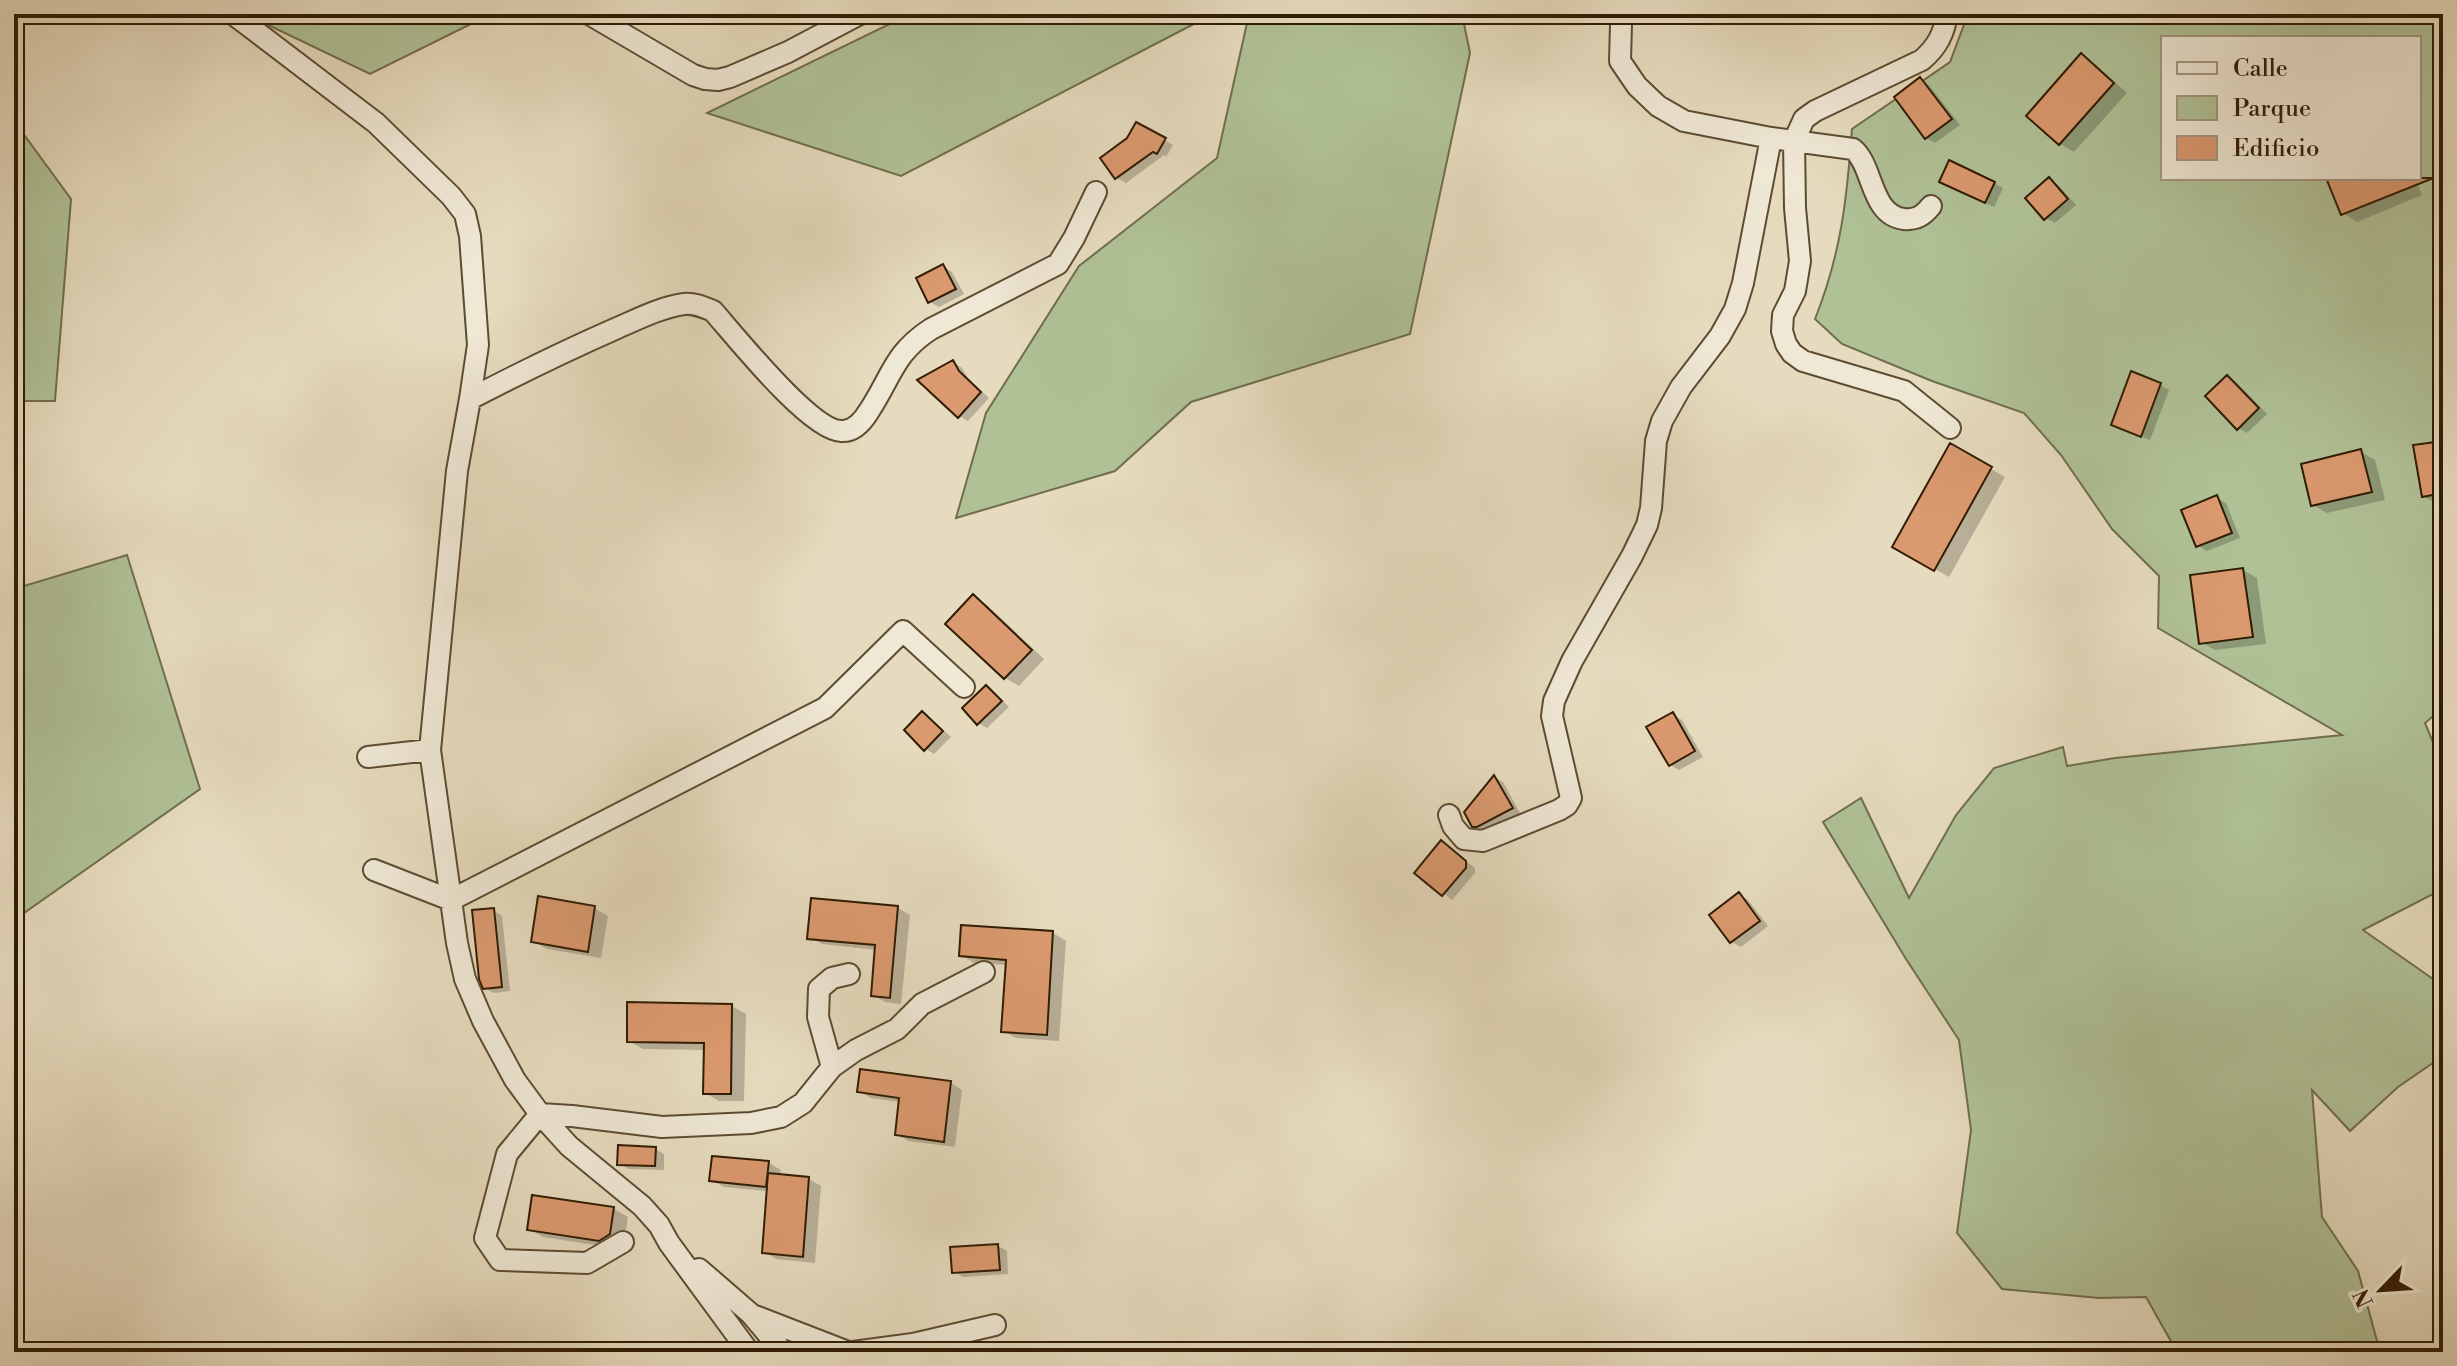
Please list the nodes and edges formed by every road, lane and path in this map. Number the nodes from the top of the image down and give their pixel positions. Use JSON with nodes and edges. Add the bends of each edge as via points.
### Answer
{"nodes":[{"id":1,"x":233,"y":14,"type":"edge"},
{"id":2,"x":589,"y":14,"type":"edge"},
{"id":3,"x":860,"y":14,"type":"edge"},
{"id":4,"x":1947,"y":14,"type":"edge"},
{"id":5,"x":1621,"y":24,"type":"dead end"},
{"id":6,"x":1771,"y":138,"type":"junction"},
{"id":7,"x":1794,"y":141,"type":"junction"},
{"id":8,"x":1096,"y":192,"type":"dead end"},
{"id":9,"x":1931,"y":206,"type":"dead end"},
{"id":10,"x":470,"y":399,"type":"junction"},
{"id":11,"x":1950,"y":428,"type":"dead end"},
{"id":12,"x":964,"y":687,"type":"dead end"},
{"id":13,"x":430,"y":750,"type":"junction"},
{"id":14,"x":368,"y":757,"type":"dead end"},
{"id":15,"x":1449,"y":815,"type":"dead end"},
{"id":16,"x":374,"y":870,"type":"dead end"},
{"id":17,"x":451,"y":900,"type":"junction"},
{"id":18,"x":984,"y":972,"type":"dead end"},
{"id":19,"x":849,"y":974,"type":"dead end"},
{"id":20,"x":832,"y":1067,"type":"junction"},
{"id":21,"x":540,"y":1114,"type":"junction"},
{"id":22,"x":623,"y":1242,"type":"dead end"},
{"id":23,"x":669,"y":1243,"type":"junction"},
{"id":24,"x":751,"y":1314,"type":"junction"},
{"id":25,"x":995,"y":1325,"type":"dead end"},
{"id":26,"x":749,"y":1352,"type":"edge"},
{"id":27,"x":783,"y":1352,"type":"edge"},
{"id":28,"x":850,"y":1352,"type":"edge"}],
"edges":[{"from":1,"to":10,"type":"street","via":[[376,123],[465,214],[478,345]]},
{"from":2,"to":3,"type":"street","via":[[693,75],[718,80],[788,52]]},
{"from":4,"to":7,"type":"street","via":[[1936,48],[1922,60],[1815,111],[1804,119]]},
{"from":5,"to":6,"type":"street","via":[[1620,61],[1658,106],[1684,121]]},
{"from":6,"to":7,"type":"street"},
{"from":6,"to":15,"type":"street","via":[[1735,309],[1662,421],[1647,525],[1554,701],[1552,716],[1571,798],[1559,810],[1483,841],[1464,839]]},
{"from":7,"to":9,"type":"street","via":[[1853,149],[1862,158],[1877,197],[1898,219],[1913,220]]},
{"from":7,"to":11,"type":"street","via":[[1800,261],[1795,291],[1783,315],[1786,344],[1803,361],[1904,391]]},
{"from":8,"to":10,"type":"street","via":[[1058,264],[913,341],[868,413],[846,431],[807,413],[713,311],[700,305],[634,321]]},
{"from":10,"to":13,"type":"street","via":[[457,471]]},
{"from":12,"to":17,"type":"street","via":[[903,631],[825,708]]},
{"from":13,"to":14,"type":"street"},
{"from":13,"to":17,"type":"street"},
{"from":16,"to":17,"type":"street"},
{"from":17,"to":21,"type":"street","via":[[465,979],[515,1080]]},
{"from":18,"to":20,"type":"street","via":[[922,1004],[897,1029]]},
{"from":19,"to":20,"type":"street","via":[[832,978],[819,989],[818,1017]]},
{"from":20,"to":21,"type":"street","via":[[803,1103],[781,1117],[751,1123],[662,1127]]},
{"from":21,"to":22,"type":"street","via":[[507,1154],[485,1238],[500,1260],[553,1263],[587,1263]]},
{"from":21,"to":23,"type":"street","via":[[569,1146],[642,1206]]},
{"from":23,"to":24,"type":"street"},
{"from":23,"to":26,"type":"street"},
{"from":24,"to":27,"type":"street"},
{"from":24,"to":28,"type":"street"},
{"from":25,"to":28,"type":"street"}]}
